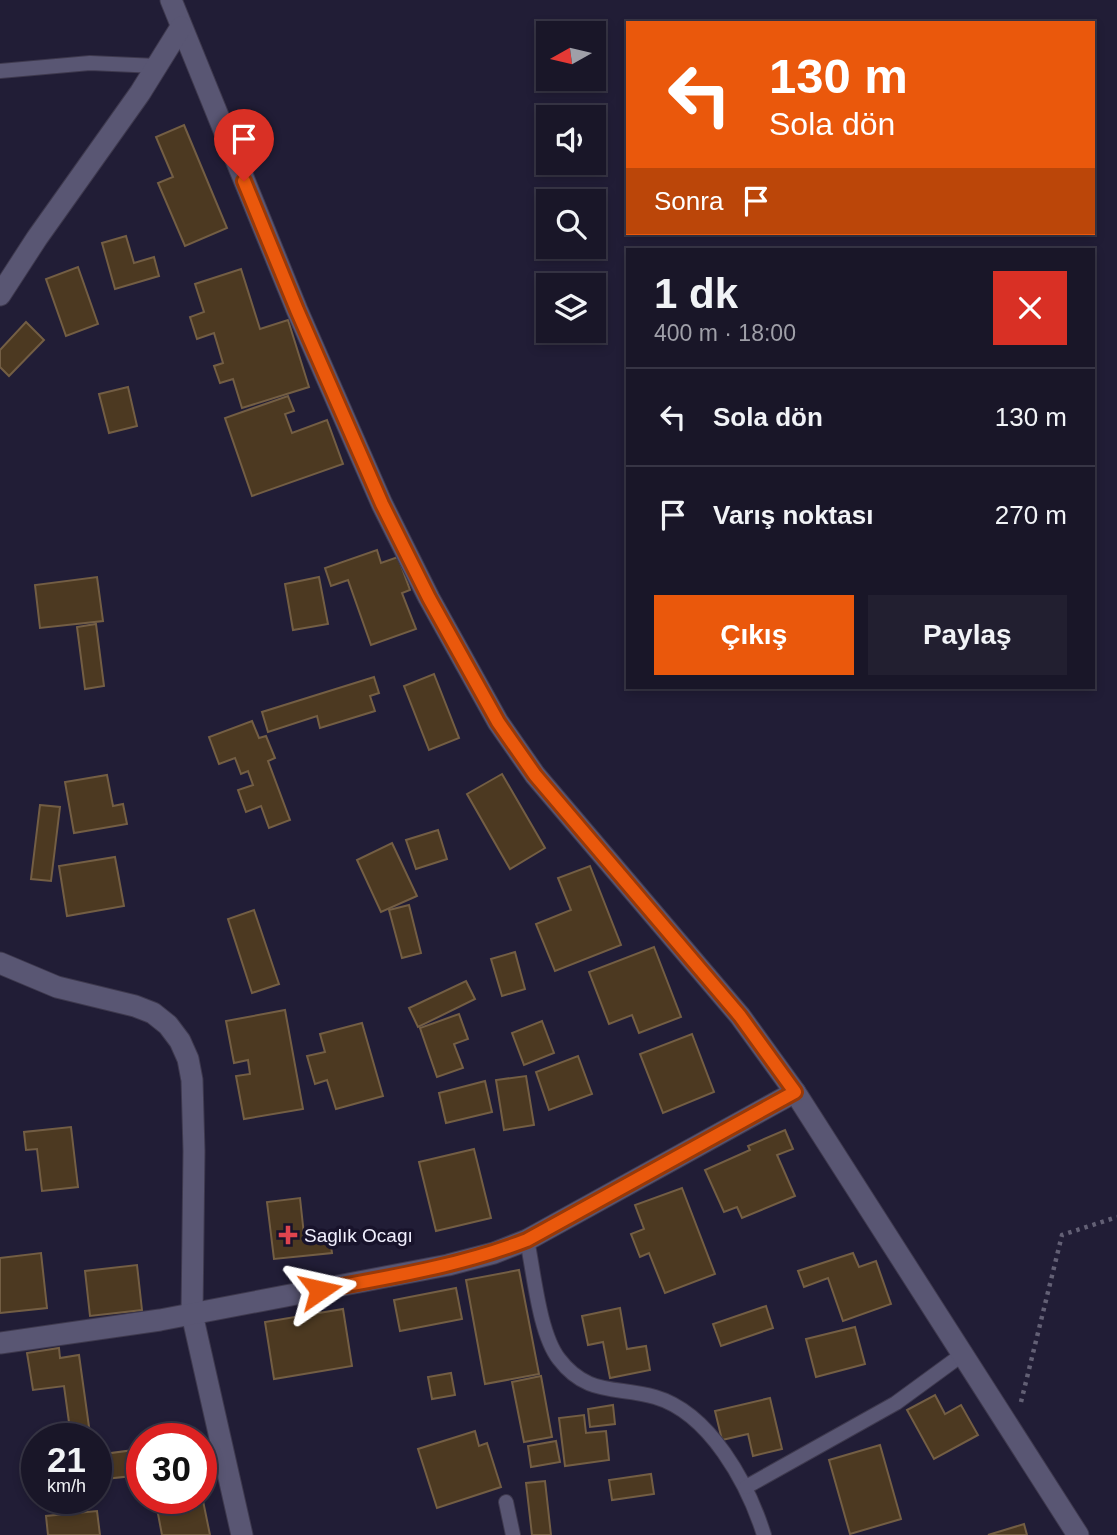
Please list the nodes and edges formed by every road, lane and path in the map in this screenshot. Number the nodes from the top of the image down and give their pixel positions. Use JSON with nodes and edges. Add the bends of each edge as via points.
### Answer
{"nodes":[{"id":1,"x":171,"y":0,"type":"edge"},
{"id":2,"x":181,"y":27,"type":"junction"},
{"id":3,"x":157,"y":66,"type":"junction"},
{"id":4,"x":0,"y":71,"type":"edge"},
{"id":5,"x":0,"y":295,"type":"edge"},
{"id":6,"x":0,"y":963,"type":"edge"},
{"id":7,"x":795,"y":1092,"type":"junction"},
{"id":8,"x":1117,"y":1217,"type":"edge"},
{"id":9,"x":527,"y":1240,"type":"junction"},
{"id":10,"x":192,"y":1314,"type":"junction"},
{"id":11,"x":0,"y":1343,"type":"edge"},
{"id":12,"x":963,"y":1354,"type":"junction"},
{"id":13,"x":1013,"y":1433,"type":"junction"},
{"id":14,"x":746,"y":1487,"type":"junction"},
{"id":15,"x":506,"y":1502,"type":"dead end"},
{"id":16,"x":242,"y":1535,"type":"edge"},
{"id":17,"x":513,"y":1535,"type":"edge"},
{"id":18,"x":764,"y":1535,"type":"edge"},
{"id":19,"x":1078,"y":1535,"type":"edge"}],
"edges":[{"from":1,"to":2,"type":"street"},
{"from":2,"to":3,"type":"street"},
{"from":2,"to":7,"type":"street","via":[[382,504],[498,722],[535,775],[740,1016]]},
{"from":3,"to":4,"type":"lane","via":[[90,63]]},
{"from":3,"to":5,"type":"street"},
{"from":6,"to":10,"type":"street","via":[[57,987],[153,1013],[180,1041],[191,1080]]},
{"from":7,"to":9,"type":"street"},
{"from":7,"to":12,"type":"street"},
{"from":8,"to":13,"type":"path","via":[[1062,1235]]},
{"from":9,"to":10,"type":"street","via":[[448,1265]]},
{"from":9,"to":14,"type":"lane","via":[[546,1334],[567,1370],[599,1389],[674,1404],[711,1438]]},
{"from":10,"to":11,"type":"street"},
{"from":10,"to":16,"type":"street"},
{"from":12,"to":13,"type":"street"},
{"from":12,"to":14,"type":"lane","via":[[896,1403]]},
{"from":13,"to":19,"type":"street"},
{"from":14,"to":18,"type":"lane"},
{"from":15,"to":17,"type":"lane"}]}
